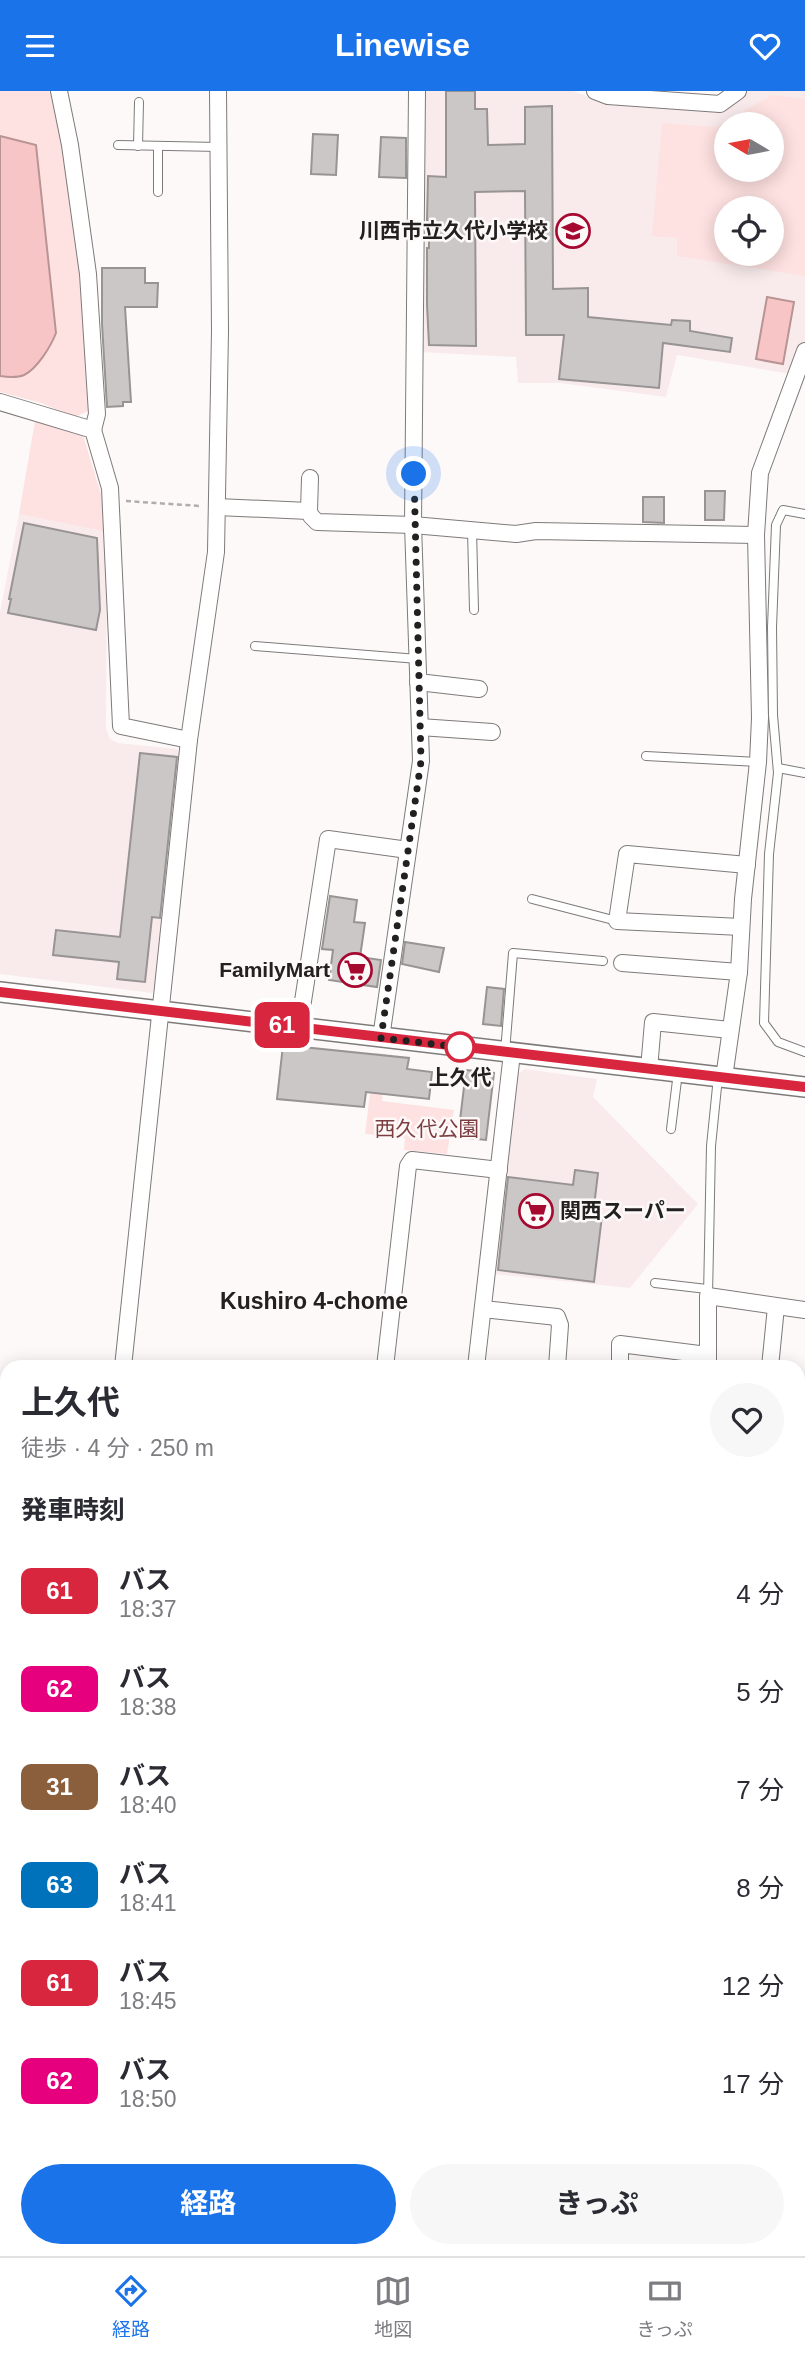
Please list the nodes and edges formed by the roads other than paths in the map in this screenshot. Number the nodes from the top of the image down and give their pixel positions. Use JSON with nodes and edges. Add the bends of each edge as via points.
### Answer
{"nodes":[{"id":1,"x":59,"y":91,"type":"edge"},
{"id":2,"x":218,"y":91,"type":"edge"},
{"id":3,"x":417,"y":91,"type":"edge"},
{"id":4,"x":595,"y":91,"type":"edge"},
{"id":5,"x":738,"y":91,"type":"edge"},
{"id":6,"x":139,"y":102,"type":"dead end"},
{"id":7,"x":150,"y":112,"type":"dead end"},
{"id":8,"x":139,"y":113,"type":"junction"},
{"id":9,"x":118,"y":145,"type":"dead end"},
{"id":10,"x":138,"y":146,"type":"junction"},
{"id":11,"x":158,"y":146,"type":"junction"},
{"id":12,"x":219,"y":147,"type":"junction"},
{"id":13,"x":146,"y":179,"type":"dead end"},
{"id":14,"x":158,"y":179,"type":"junction"},
{"id":15,"x":158,"y":192,"type":"dead end"},
{"id":16,"x":805,"y":351,"type":"edge"},
{"id":17,"x":0,"y":402,"type":"edge"},
{"id":18,"x":93,"y":430,"type":"junction"},
{"id":19,"x":310,"y":478,"type":"dead end"},
{"id":20,"x":217,"y":507,"type":"junction"},
{"id":21,"x":309,"y":511,"type":"junction"},
{"id":22,"x":805,"y":514,"type":"edge"},
{"id":23,"x":413,"y":525,"type":"junction"},
{"id":24,"x":472,"y":530,"type":"junction"},
{"id":25,"x":756,"y":535,"type":"junction"},
{"id":26,"x":474,"y":610,"type":"dead end"},
{"id":27,"x":255,"y":646,"type":"dead end"},
{"id":28,"x":418,"y":659,"type":"junction"},
{"id":29,"x":418,"y":682,"type":"junction"},
{"id":30,"x":479,"y":689,"type":"dead end"},
{"id":31,"x":420,"y":727,"type":"junction"},
{"id":32,"x":492,"y":732,"type":"dead end"},
{"id":33,"x":189,"y":740,"type":"junction"},
{"id":34,"x":646,"y":756,"type":"dead end"},
{"id":35,"x":758,"y":762,"type":"junction"},
{"id":36,"x":778,"y":768,"type":"junction"},
{"id":37,"x":805,"y":773,"type":"edge"},
{"id":38,"x":408,"y":850,"type":"junction"},
{"id":39,"x":747,"y":865,"type":"junction"},
{"id":40,"x":532,"y":899,"type":"dead end"},
{"id":41,"x":617,"y":921,"type":"junction"},
{"id":42,"x":741,"y":927,"type":"junction"},
{"id":43,"x":603,"y":961,"type":"dead end"},
{"id":44,"x":622,"y":963,"type":"dead end"},
{"id":45,"x":739,"y":972,"type":"junction"},
{"id":46,"x":0,"y":992,"type":"edge"},
{"id":47,"x":161,"y":1010,"type":"junction"},
{"id":48,"x":299,"y":1027,"type":"junction"},
{"id":49,"x":730,"y":1030,"type":"junction"},
{"id":50,"x":381,"y":1038,"type":"junction"},
{"id":51,"x":805,"y":1052,"type":"edge"},
{"id":52,"x":509,"y":1053,"type":"junction"},
{"id":53,"x":649,"y":1069,"type":"junction"},
{"id":54,"x":678,"y":1072,"type":"junction"},
{"id":55,"x":721,"y":1077,"type":"junction"},
{"id":56,"x":805,"y":1087,"type":"edge"},
{"id":57,"x":671,"y":1129,"type":"dead end"},
{"id":58,"x":499,"y":1170,"type":"junction"},
{"id":59,"x":655,"y":1283,"type":"dead end"},
{"id":60,"x":708,"y":1293,"type":"junction"},
{"id":61,"x":776,"y":1307,"type":"junction"},
{"id":62,"x":483,"y":1309,"type":"junction"},
{"id":63,"x":805,"y":1310,"type":"edge"},
{"id":64,"x":124,"y":1360,"type":"edge"},
{"id":65,"x":386,"y":1360,"type":"edge"},
{"id":66,"x":477,"y":1360,"type":"edge"},
{"id":67,"x":557,"y":1360,"type":"edge"},
{"id":68,"x":620,"y":1360,"type":"edge"},
{"id":69,"x":703,"y":1360,"type":"edge"},
{"id":70,"x":708,"y":1360,"type":"edge"},
{"id":71,"x":771,"y":1360,"type":"edge"}],
"edges":[{"from":1,"to":18,"type":"street","via":[[88,274],[97,415]]},
{"from":2,"to":12,"type":"street"},
{"from":3,"to":23,"type":"street"},
{"from":4,"to":5,"type":"street","via":[[608,96],[720,104]]},
{"from":6,"to":8,"type":"lane"},
{"from":7,"to":8,"type":"lane"},
{"from":8,"to":10,"type":"lane"},
{"from":9,"to":10,"type":"lane"},
{"from":10,"to":11,"type":"lane"},
{"from":11,"to":12,"type":"lane"},
{"from":11,"to":14,"type":"lane"},
{"from":12,"to":20,"type":"street"},
{"from":13,"to":14,"type":"lane"},
{"from":14,"to":15,"type":"lane"},
{"from":16,"to":25,"type":"street","via":[[760,473]]},
{"from":17,"to":18,"type":"street"},
{"from":18,"to":33,"type":"street","via":[[110,488],[121,726]]},
{"from":19,"to":21,"type":"street"},
{"from":20,"to":21,"type":"street"},
{"from":20,"to":33,"type":"street","via":[[216,552]]},
{"from":21,"to":23,"type":"street","via":[[317,522]]},
{"from":22,"to":36,"type":"lane","via":[[783,510],[776,525],[772,640]]},
{"from":23,"to":24,"type":"street"},
{"from":23,"to":28,"type":"street"},
{"from":24,"to":25,"type":"street"},
{"from":24,"to":26,"type":"lane"},
{"from":25,"to":35,"type":"street"},
{"from":27,"to":28,"type":"lane"},
{"from":28,"to":29,"type":"street"},
{"from":29,"to":30,"type":"street"},
{"from":29,"to":31,"type":"street"},
{"from":31,"to":32,"type":"street"},
{"from":31,"to":38,"type":"street","via":[[421,761]]},
{"from":33,"to":47,"type":"street"},
{"from":34,"to":35,"type":"lane"},
{"from":35,"to":39,"type":"street"},
{"from":36,"to":37,"type":"lane"},
{"from":36,"to":51,"type":"lane","via":[[769,854],[764,1023],[778,1042]]},
{"from":38,"to":48,"type":"street","via":[[328,839]]},
{"from":38,"to":50,"type":"street"},
{"from":39,"to":41,"type":"street","via":[[627,854]]},
{"from":39,"to":42,"type":"street"},
{"from":40,"to":41,"type":"lane"},
{"from":41,"to":42,"type":"street"},
{"from":42,"to":45,"type":"street"},
{"from":43,"to":52,"type":"lane","via":[[513,953]]},
{"from":44,"to":45,"type":"street"},
{"from":45,"to":49,"type":"street"},
{"from":46,"to":47,"type":"street"},
{"from":47,"to":48,"type":"street"},
{"from":47,"to":64,"type":"street"},
{"from":48,"to":50,"type":"street"},
{"from":49,"to":53,"type":"street","via":[[653,1023]]},
{"from":49,"to":55,"type":"street"},
{"from":50,"to":52,"type":"street"},
{"from":52,"to":53,"type":"street"},
{"from":52,"to":58,"type":"street"},
{"from":53,"to":54,"type":"street"},
{"from":54,"to":55,"type":"street"},
{"from":54,"to":57,"type":"lane"},
{"from":55,"to":56,"type":"street"},
{"from":55,"to":60,"type":"lane","via":[[711,1146]]},
{"from":58,"to":62,"type":"street"},
{"from":58,"to":65,"type":"street","via":[[412,1160],[408,1166]]},
{"from":59,"to":60,"type":"lane"},
{"from":60,"to":61,"type":"street"},
{"from":60,"to":70,"type":"street"},
{"from":61,"to":63,"type":"street"},
{"from":61,"to":71,"type":"street"},
{"from":62,"to":66,"type":"street"},
{"from":62,"to":67,"type":"street","via":[[557,1317]]},
{"from":68,"to":69,"type":"street","via":[[620,1344]]}]}
